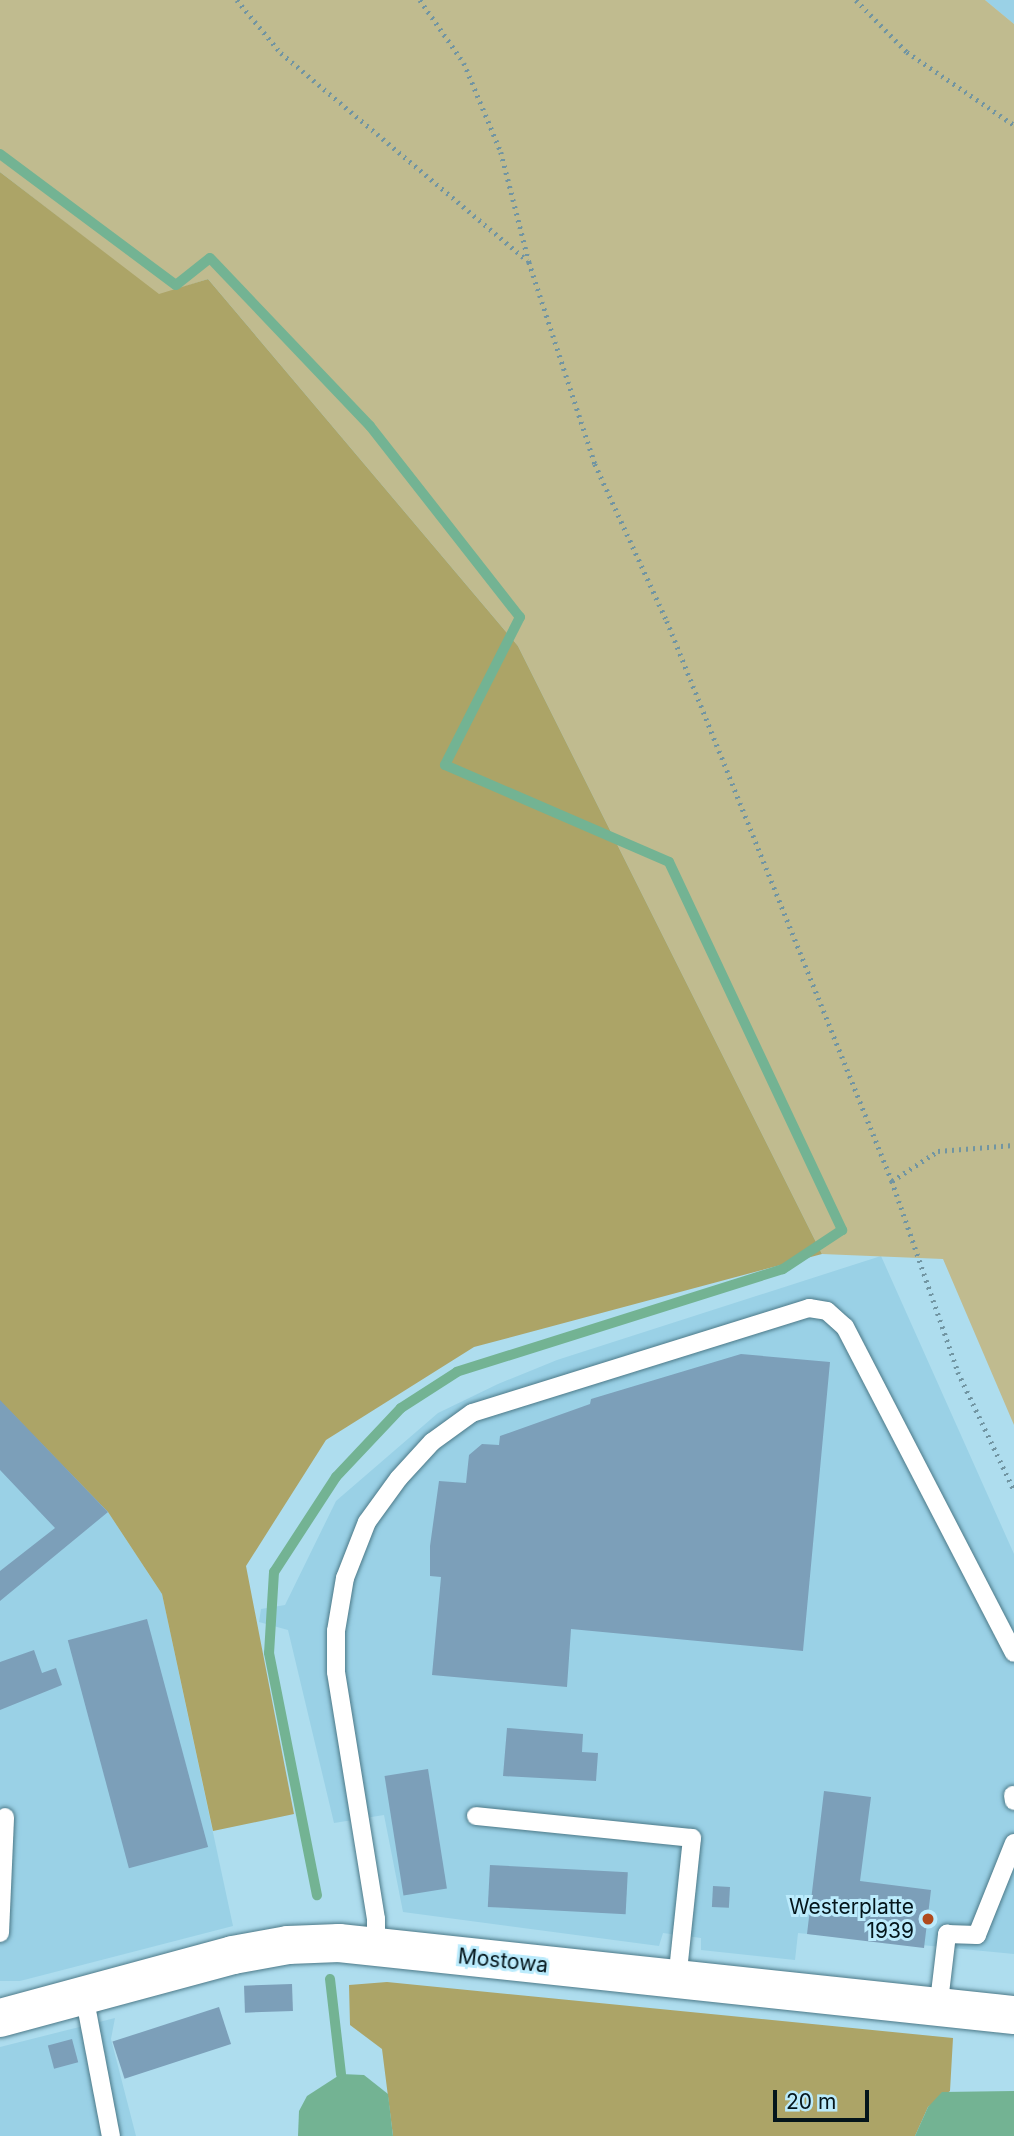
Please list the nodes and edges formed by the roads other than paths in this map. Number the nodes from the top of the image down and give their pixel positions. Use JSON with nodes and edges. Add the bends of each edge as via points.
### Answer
{"nodes":[{"id":1,"x":1014,"y":1653,"type":"edge"},
{"id":2,"x":1013,"y":1795,"type":"edge"},
{"id":3,"x":1014,"y":1801,"type":"edge"},
{"id":4,"x":476,"y":1816,"type":"dead end"},
{"id":5,"x":5,"y":1817,"type":"dead end"},
{"id":6,"x":1014,"y":1843,"type":"edge"},
{"id":7,"x":0,"y":1933,"type":"edge"},
{"id":8,"x":376,"y":1947,"type":"junction"},
{"id":9,"x":677,"y":1980,"type":"junction"},
{"id":10,"x":84,"y":1995,"type":"junction"},
{"id":11,"x":938,"y":2010,"type":"junction"},
{"id":12,"x":1014,"y":2015,"type":"edge"},
{"id":13,"x":0,"y":2018,"type":"edge"},
{"id":14,"x":111,"y":2136,"type":"edge"}],
"edges":[{"from":1,"to":8,"type":"lane","via":[[845,1327],[827,1311],[809,1308],[472,1413],[432,1442],[367,1522],[345,1578],[335,1631],[336,1672],[376,1919]]},
{"from":2,"to":3,"type":"lane"},
{"from":4,"to":9,"type":"lane","via":[[692,1838]]},
{"from":5,"to":7,"type":"lane"},
{"from":6,"to":11,"type":"lane","via":[[977,1934],[947,1934]]},
{"from":8,"to":9,"type":"street","name":"Mostowa"},
{"from":8,"to":10,"type":"street","name":"Mostowa","via":[[288,1945]]},
{"from":9,"to":11,"type":"street","name":"Mostowa"},
{"from":10,"to":13,"type":"street","name":"Mostowa"},
{"from":10,"to":14,"type":"lane"},
{"from":11,"to":12,"type":"street","name":"Mostowa"}]}
